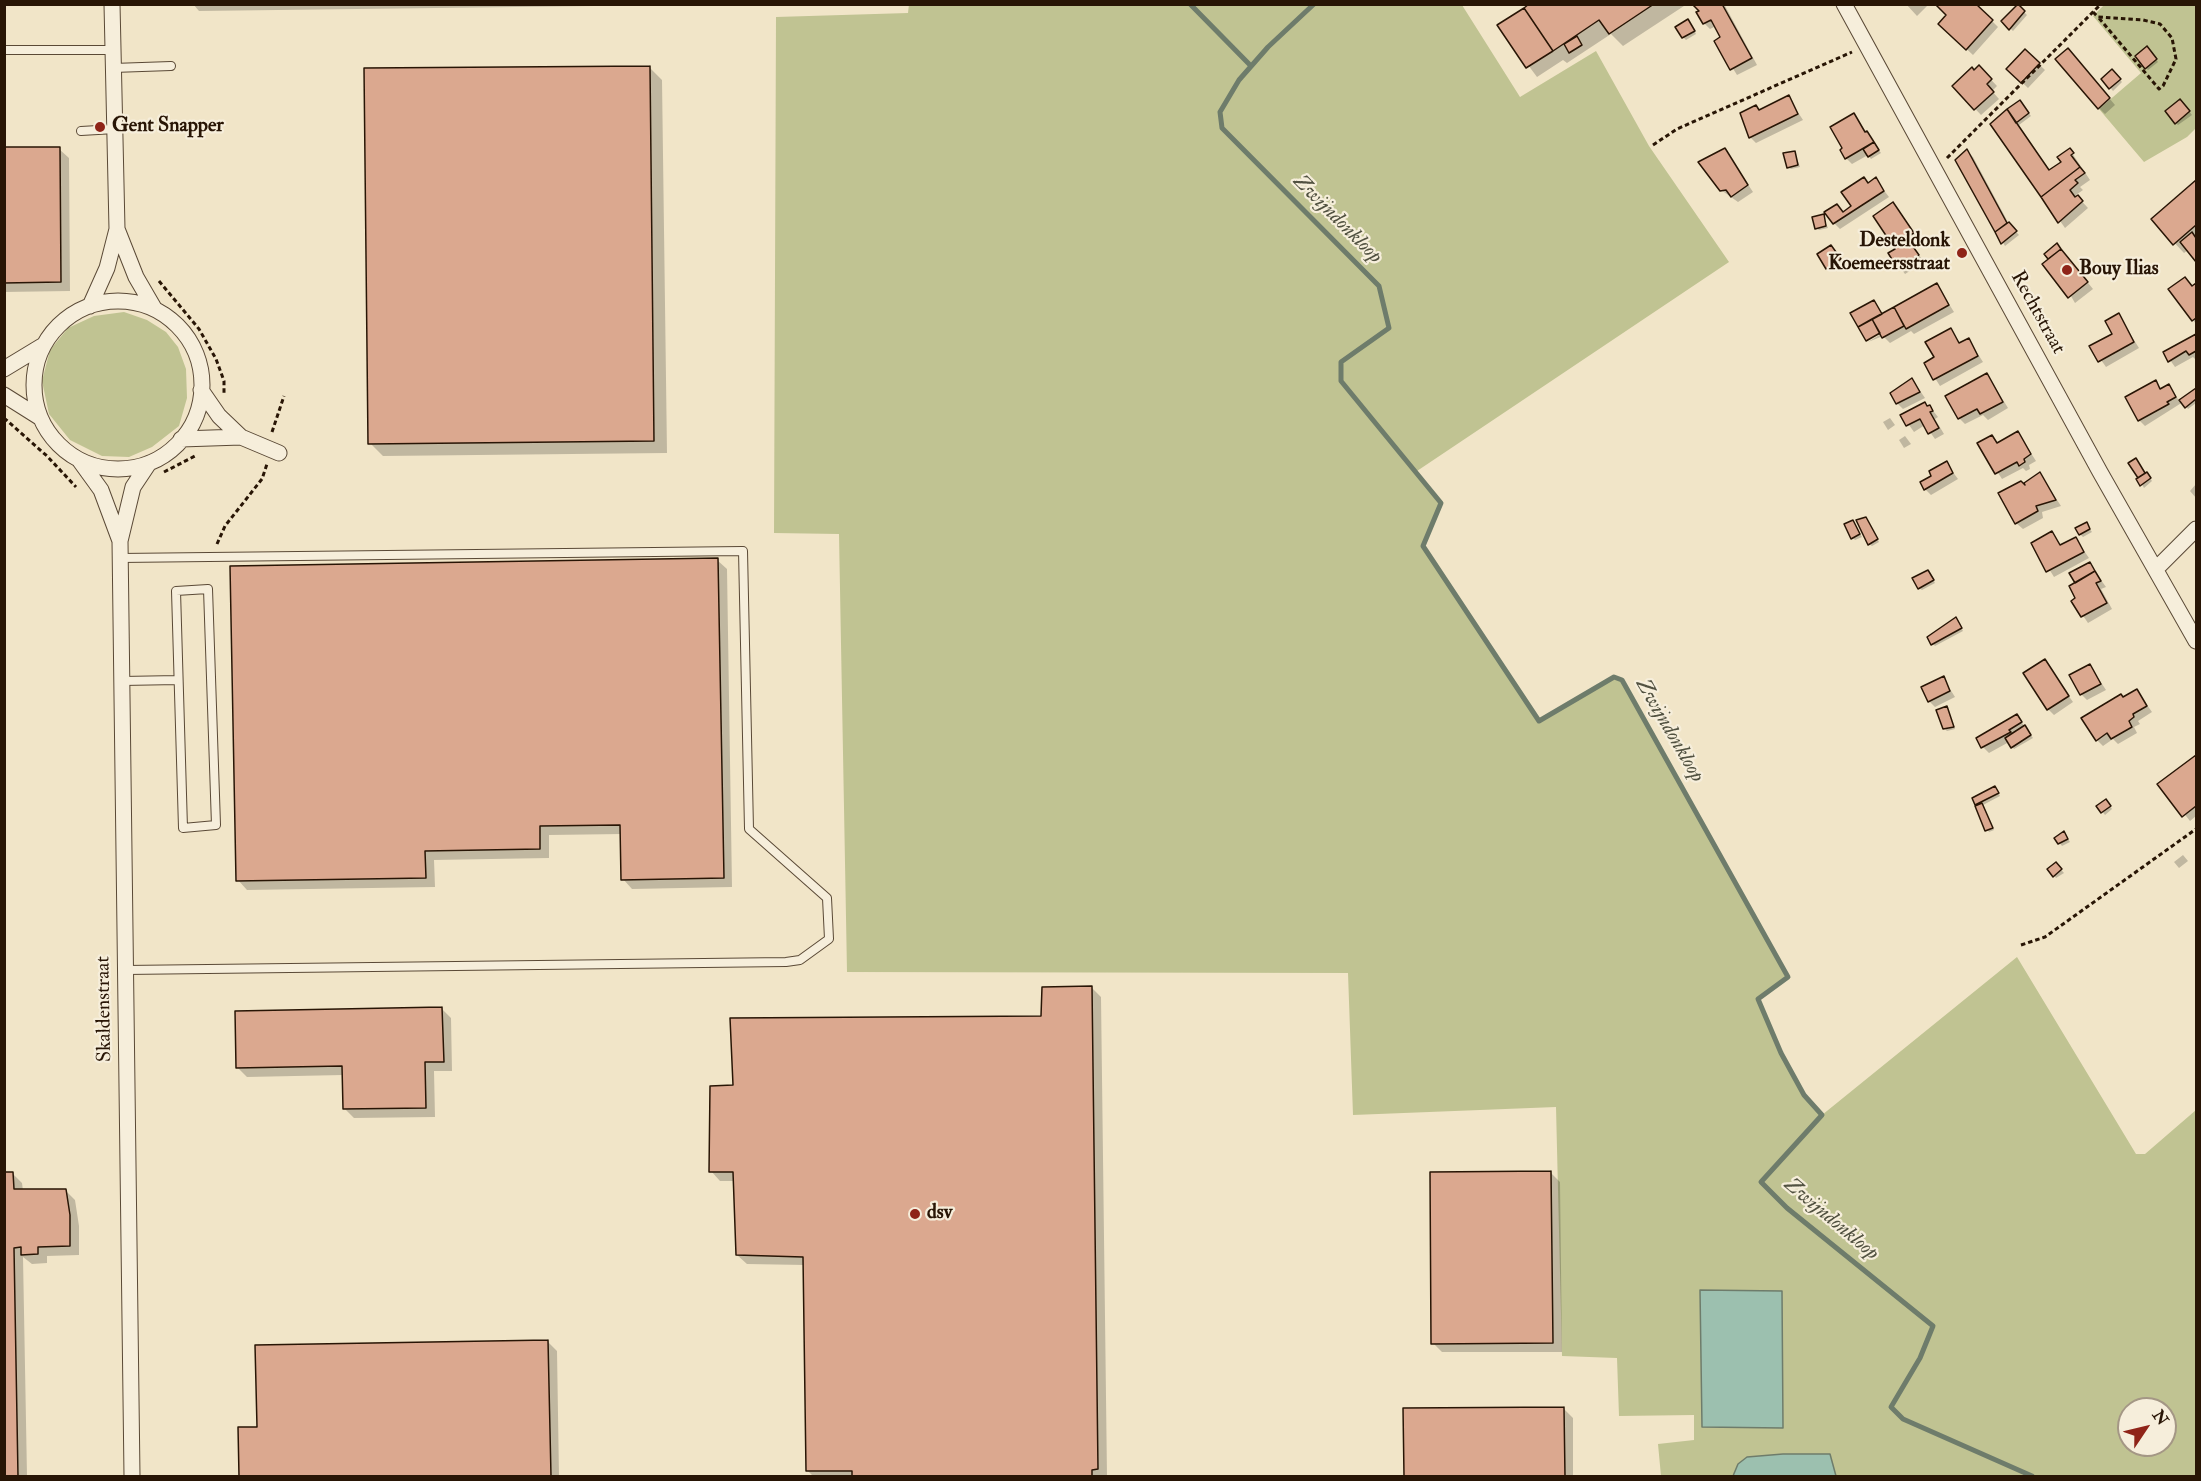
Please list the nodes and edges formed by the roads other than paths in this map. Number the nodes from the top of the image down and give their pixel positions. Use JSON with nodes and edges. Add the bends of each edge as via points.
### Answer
{"nodes":[{"id":1,"x":112,"y":4,"type":"edge"},
{"id":2,"x":1844,"y":4,"type":"edge"},
{"id":3,"x":4,"y":50,"type":"edge"},
{"id":4,"x":113,"y":50,"type":"junction"},
{"id":5,"x":171,"y":66,"type":"dead end"},
{"id":6,"x":113,"y":68,"type":"junction"},
{"id":7,"x":115,"y":129,"type":"junction"},
{"id":8,"x":81,"y":131,"type":"dead end"},
{"id":9,"x":117,"y":229,"type":"junction"},
{"id":10,"x":90,"y":306,"type":"junction"},
{"id":11,"x":154,"y":308,"type":"junction"},
{"id":12,"x":44,"y":345,"type":"junction"},
{"id":13,"x":4,"y":369,"type":"edge"},
{"id":14,"x":201,"y":390,"type":"junction"},
{"id":15,"x":4,"y":395,"type":"edge"},
{"id":16,"x":39,"y":417,"type":"junction"},
{"id":17,"x":241,"y":437,"type":"junction"},
{"id":18,"x":181,"y":439,"type":"junction"},
{"id":19,"x":272,"y":450,"type":"road end"},
{"id":20,"x":80,"y":460,"type":"junction"},
{"id":21,"x":149,"y":462,"type":"junction"},
{"id":22,"x":2196,"y":529,"type":"edge"},
{"id":23,"x":120,"y":541,"type":"junction"},
{"id":24,"x":120,"y":558,"type":"junction"},
{"id":25,"x":2156,"y":569,"type":"junction"},
{"id":26,"x":2196,"y":641,"type":"edge"},
{"id":27,"x":178,"y":680,"type":"junction"},
{"id":28,"x":122,"y":681,"type":"junction"},
{"id":29,"x":125,"y":970,"type":"junction"},
{"id":30,"x":132,"y":1476,"type":"edge"}],
"edges":[{"from":1,"to":4,"type":"street","name":"Skaldenstraat"},
{"from":2,"to":25,"type":"street","name":"Rechtstraat"},
{"from":3,"to":4,"type":"lane"},
{"from":4,"to":6,"type":"street","name":"Skaldenstraat"},
{"from":5,"to":6,"type":"lane"},
{"from":6,"to":7,"type":"street","name":"Skaldenstraat"},
{"from":7,"to":8,"type":"lane"},
{"from":7,"to":9,"type":"street","name":"Skaldenstraat"},
{"from":9,"to":10,"type":"street","name":"Skaldenstraat","via":[[107,268]]},
{"from":9,"to":11,"type":"street","name":"Skaldenstraat","via":[[136,277]]},
{"from":10,"to":11,"type":"street","name":"Skaldenstraat","via":[[106,300],[138,302]]},
{"from":10,"to":12,"type":"street","name":"Skaldenstraat","via":[[75,311],[51,332]]},
{"from":11,"to":14,"type":"street","name":"Skaldenstraat","via":[[177,324],[194,348],[202,373]]},
{"from":12,"to":13,"type":"street"},
{"from":12,"to":16,"type":"street","name":"Skaldenstraat","via":[[37,359],[33,388]]},
{"from":14,"to":17,"type":"street","via":[[219,417]]},
{"from":14,"to":18,"type":"street","name":"Skaldenstraat","via":[[193,423]]},
{"from":15,"to":16,"type":"street"},
{"from":16,"to":20,"type":"street","name":"Skaldenstraat","via":[[54,440]]},
{"from":17,"to":18,"type":"street"},
{"from":17,"to":19,"type":"street"},
{"from":18,"to":21,"type":"street","name":"Skaldenstraat","via":[[172,450]]},
{"from":20,"to":21,"type":"street","name":"Skaldenstraat","via":[[111,469]]},
{"from":20,"to":23,"type":"street","name":"Skaldenstraat","via":[[101,490]]},
{"from":21,"to":23,"type":"street","name":"Skaldenstraat","via":[[133,487]]},
{"from":22,"to":25,"type":"street"},
{"from":23,"to":24,"type":"street","name":"Skaldenstraat"},
{"from":24,"to":28,"type":"street","name":"Skaldenstraat"},
{"from":24,"to":29,"type":"lane","via":[[743,551],[750,829],[827,898],[829,939],[800,960],[786,962]]},
{"from":25,"to":26,"type":"street","name":"Rechtstraat"},
{"from":27,"to":27,"type":"lane","via":[[176,591],[208,589],[216,825],[183,828]]},
{"from":27,"to":28,"type":"lane"},
{"from":28,"to":29,"type":"street","name":"Skaldenstraat"},
{"from":29,"to":30,"type":"street","name":"Skaldenstraat"}]}
